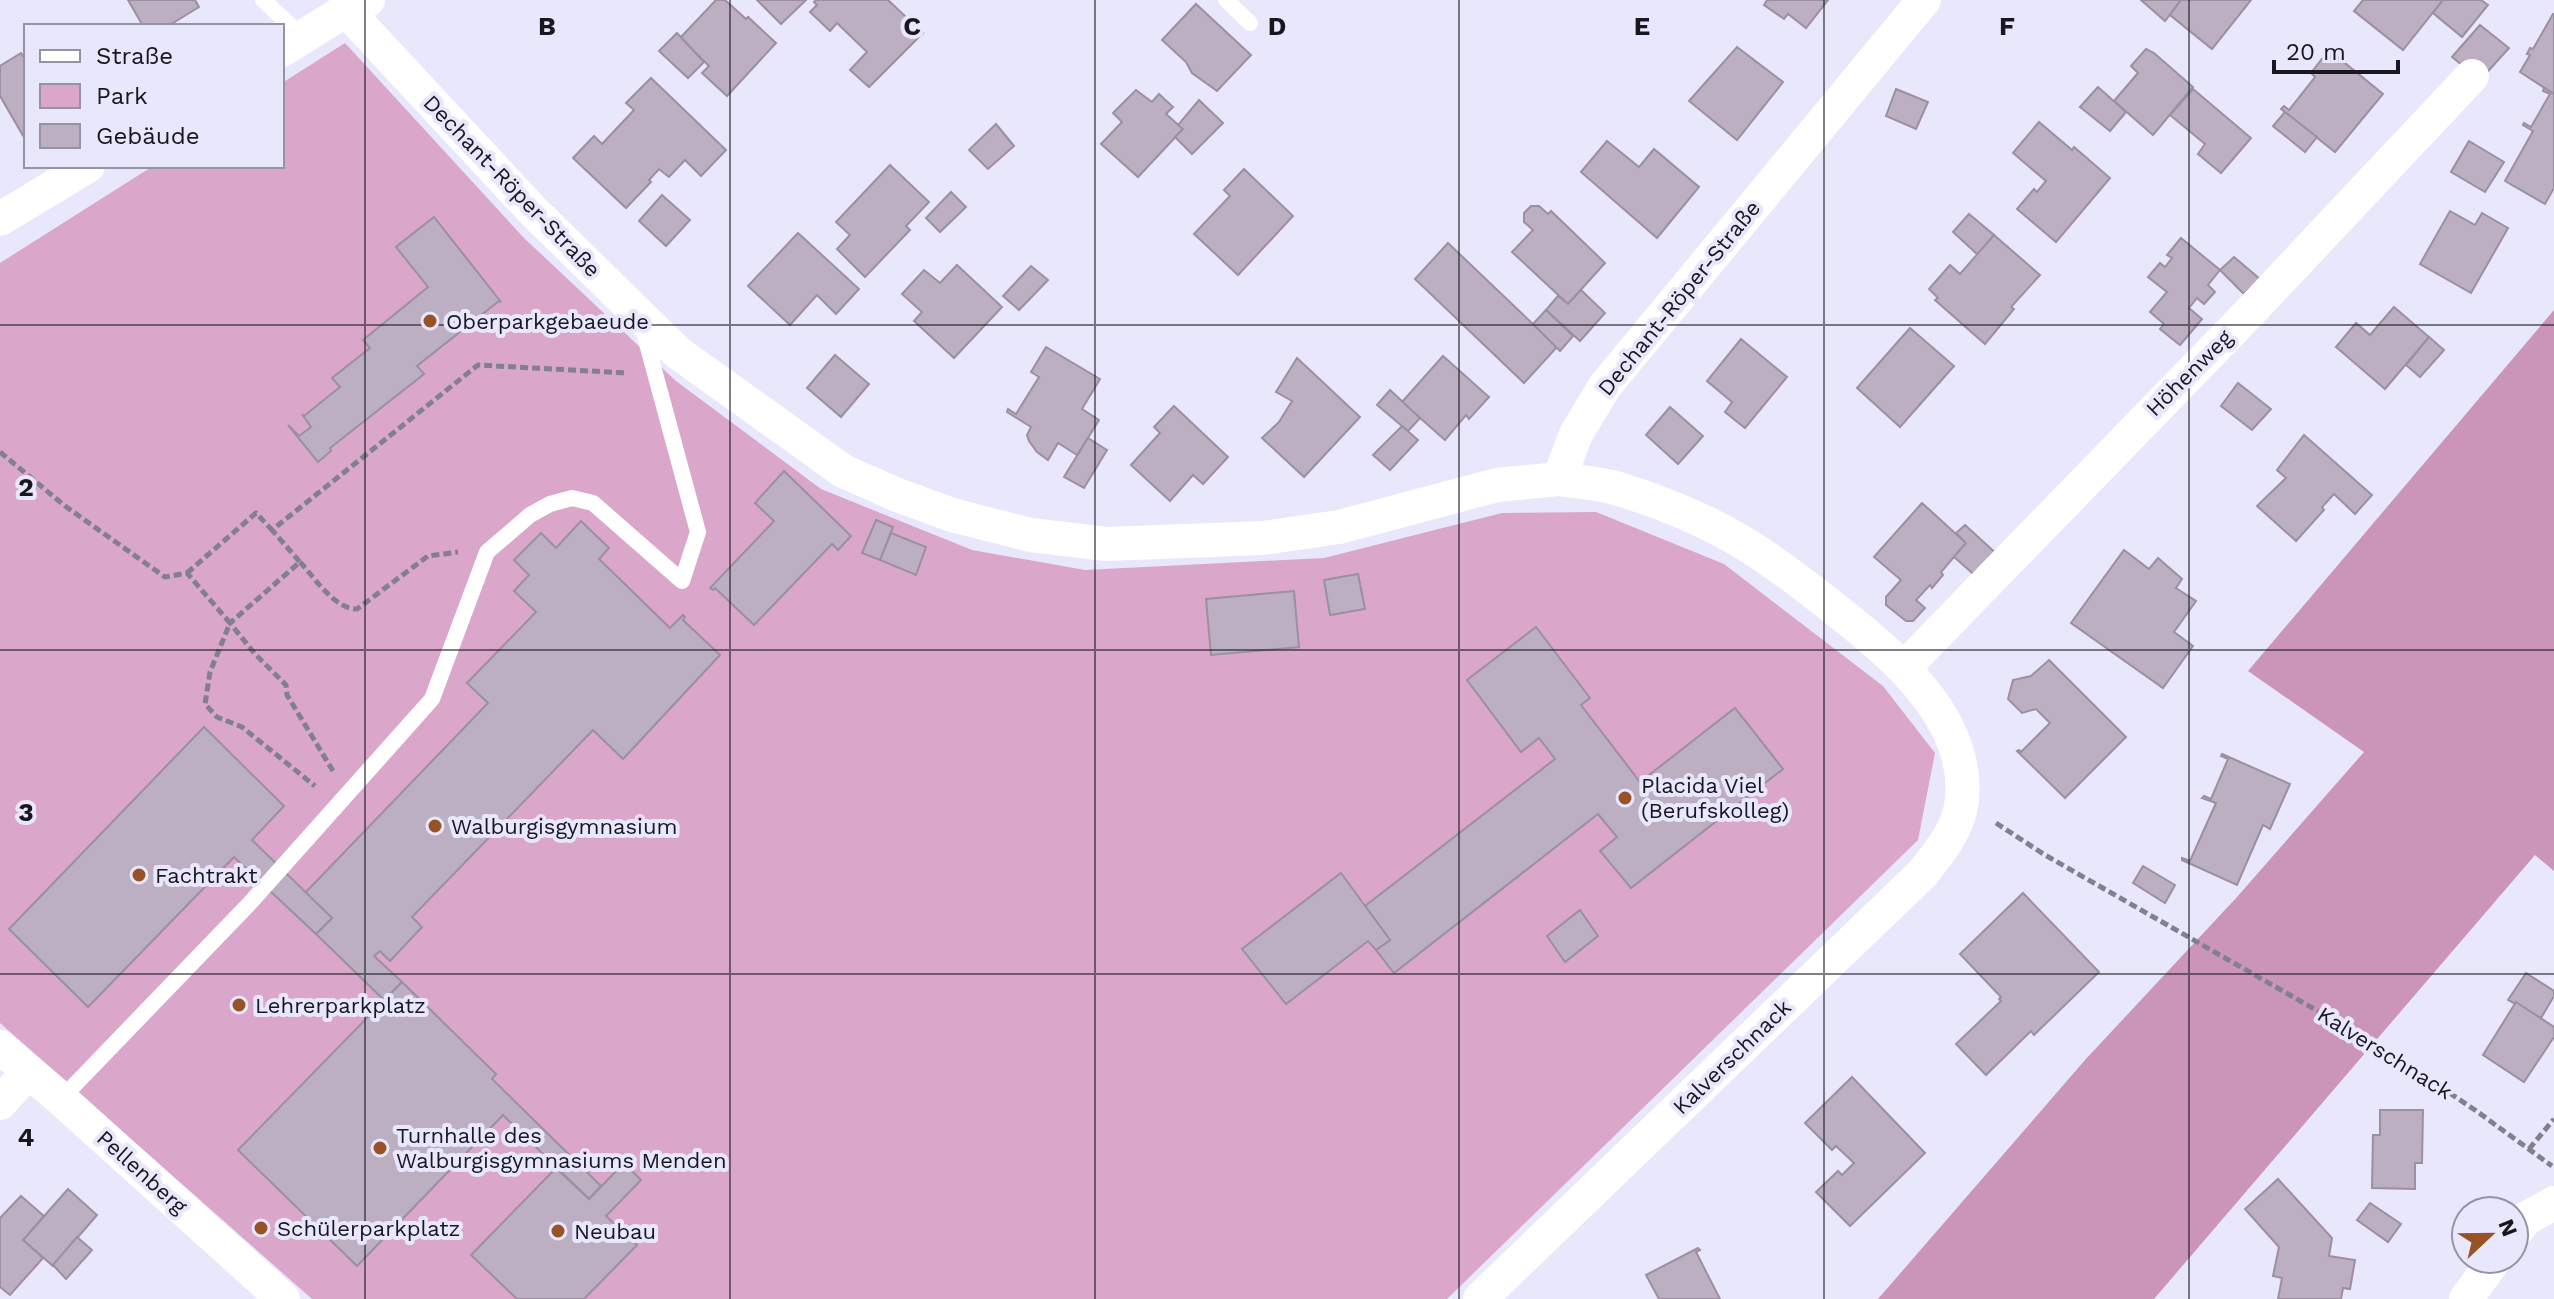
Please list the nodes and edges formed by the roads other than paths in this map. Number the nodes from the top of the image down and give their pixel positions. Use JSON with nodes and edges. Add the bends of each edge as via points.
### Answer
{"nodes":[{"id":1,"x":263,"y":0,"type":"edge"},
{"id":2,"x":1226,"y":0,"type":"edge"},
{"id":3,"x":1924,"y":0,"type":"edge"},
{"id":4,"x":358,"y":5,"type":"edge"},
{"id":5,"x":1250,"y":23,"type":"dead end"},
{"id":6,"x":279,"y":24,"type":"edge"},
{"id":7,"x":292,"y":44,"type":"edge"},
{"id":8,"x":2472,"y":76,"type":"dead end"},
{"id":9,"x":85,"y":168,"type":"edge"},
{"id":10,"x":0,"y":219,"type":"edge"},
{"id":11,"x":640,"y":317,"type":"junction"},
{"id":12,"x":1559,"y":479,"type":"junction"},
{"id":13,"x":1904,"y":668,"type":"junction"},
{"id":14,"x":0,"y":1047,"type":"edge"},
{"id":15,"x":28,"y":1072,"type":"junction"},
{"id":16,"x":61,"y":1099,"type":"junction"},
{"id":17,"x":0,"y":1103,"type":"edge"},
{"id":18,"x":2554,"y":1203,"type":"edge"},
{"id":19,"x":2530,"y":1216,"type":"edge"},
{"id":20,"x":2483,"y":1275,"type":"edge"},
{"id":21,"x":283,"y":1299,"type":"edge"},
{"id":22,"x":1480,"y":1299,"type":"edge"},
{"id":23,"x":2466,"y":1299,"type":"edge"}],
"edges":[{"from":1,"to":6,"type":"lane"},
{"from":2,"to":5,"type":"lane"},
{"from":3,"to":12,"type":"street","name":"Dechant-Röper-Straße","via":[[1605,386],[1576,434]]},
{"from":4,"to":7,"type":"street"},
{"from":4,"to":11,"type":"street","name":"Dechant-Röper-Straße","via":[[533,211]]},
{"from":8,"to":13,"type":"street","name":"Höhenweg"},
{"from":9,"to":10,"type":"street"},
{"from":11,"to":12,"type":"street","name":"Dechant-Röper-Straße","via":[[677,352],[843,471],[952,515],[1031,535],[1106,544],[1263,538],[1339,527],[1497,485]]},
{"from":11,"to":16,"type":"lane","via":[[698,532],[682,581],[593,503],[572,498],[530,515],[487,552],[432,699],[250,903]]},
{"from":12,"to":13,"type":"street","name":"Kalverschnack","via":[[1616,488],[1741,542],[1801,581]]},
{"from":13,"to":22,"type":"street","name":"Kalverschnack","via":[[1926,695],[1956,751],[1962,800],[1941,850]]},
{"from":14,"to":15,"type":"street","name":"Pellenberg"},
{"from":15,"to":16,"type":"street","name":"Pellenberg"},
{"from":15,"to":17,"type":"street"},
{"from":16,"to":21,"type":"street","name":"Pellenberg"},
{"from":18,"to":19,"type":"street"},
{"from":20,"to":23,"type":"street"}]}
